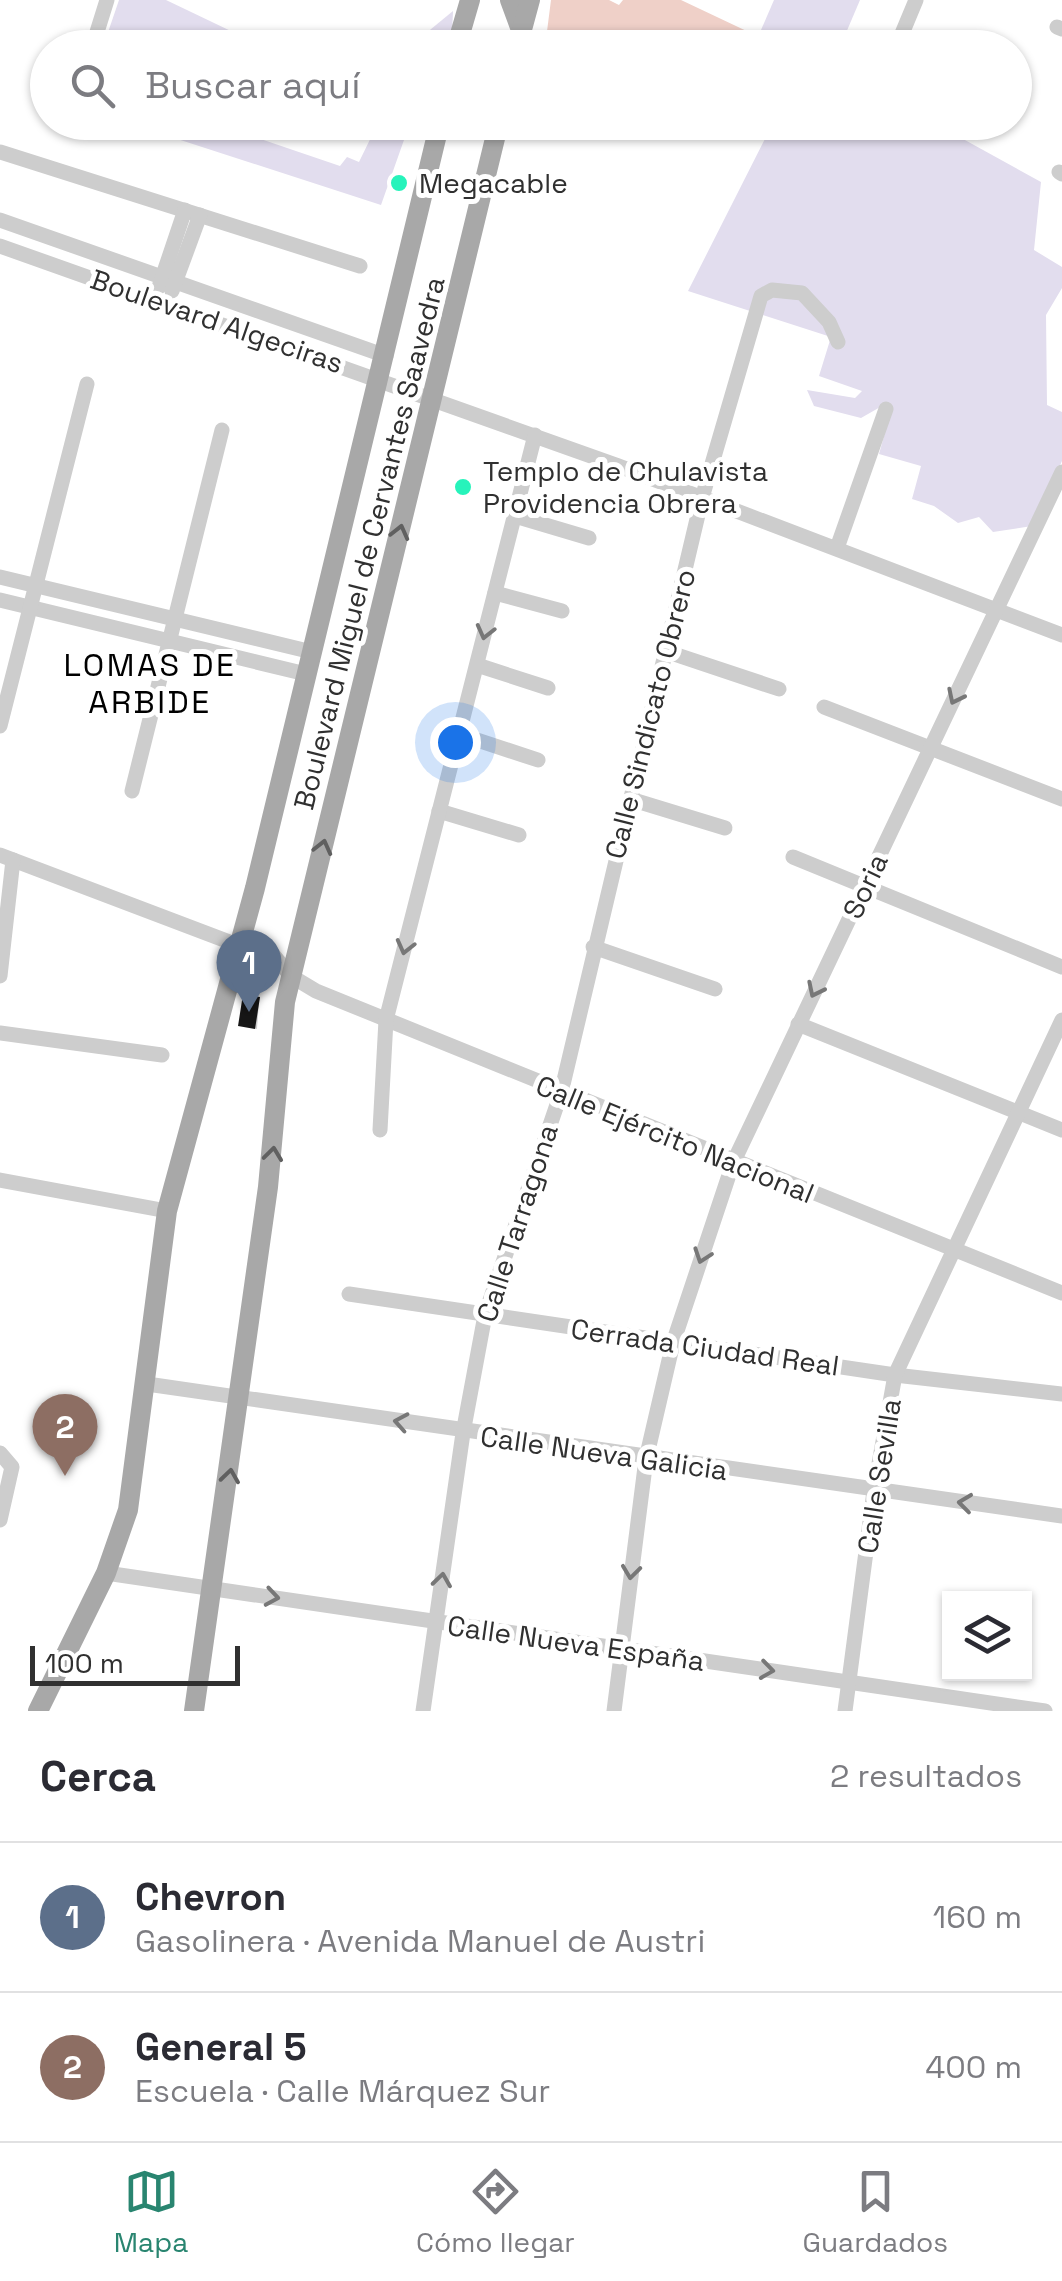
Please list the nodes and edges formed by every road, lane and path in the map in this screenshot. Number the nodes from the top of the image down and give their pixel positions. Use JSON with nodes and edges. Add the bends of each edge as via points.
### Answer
{"nodes":[{"id":1,"x":106,"y":0,"type":"edge"},
{"id":2,"x":470,"y":0,"type":"edge"},
{"id":3,"x":510,"y":0,"type":"edge"},
{"id":4,"x":530,"y":0,"type":"edge"},
{"id":5,"x":916,"y":0,"type":"edge"},
{"id":6,"x":97,"y":30,"type":"edge"},
{"id":7,"x":461,"y":30,"type":"edge"},
{"id":8,"x":517,"y":30,"type":"edge"},
{"id":9,"x":522,"y":30,"type":"edge"},
{"id":10,"x":904,"y":30,"type":"edge"},
{"id":11,"x":436,"y":140,"type":"edge"},
{"id":12,"x":496,"y":140,"type":"edge"},
{"id":13,"x":0,"y":152,"type":"edge"},
{"id":14,"x":192,"y":212,"type":"junction"},
{"id":15,"x":0,"y":220,"type":"edge"},
{"id":16,"x":0,"y":246,"type":"edge"},
{"id":17,"x":360,"y":266,"type":"dead end"},
{"id":18,"x":168,"y":279,"type":"junction"},
{"id":19,"x":162,"y":302,"type":"junction"},
{"id":20,"x":838,"y":342,"type":"dead end"},
{"id":21,"x":386,"y":356,"type":"junction"},
{"id":22,"x":380,"y":379,"type":"junction"},
{"id":23,"x":87,"y":384,"type":"dead end"},
{"id":24,"x":434,"y":398,"type":"junction"},
{"id":25,"x":886,"y":409,"type":"dead end"},
{"id":26,"x":222,"y":430,"type":"dead end"},
{"id":27,"x":535,"y":436,"type":"junction"},
{"id":28,"x":1062,"y":472,"type":"edge"},
{"id":29,"x":702,"y":498,"type":"junction"},
{"id":30,"x":515,"y":516,"type":"junction"},
{"id":31,"x":589,"y":538,"type":"dead end"},
{"id":32,"x":837,"y":548,"type":"junction"},
{"id":33,"x":0,"y":577,"type":"edge"},
{"id":34,"x":36,"y":586,"type":"junction"},
{"id":35,"x":495,"y":594,"type":"junction"},
{"id":36,"x":0,"y":600,"type":"edge"},
{"id":37,"x":30,"y":607,"type":"junction"},
{"id":38,"x":997,"y":609,"type":"junction"},
{"id":39,"x":562,"y":611,"type":"dead end"},
{"id":40,"x":175,"y":619,"type":"junction"},
{"id":41,"x":1062,"y":635,"type":"edge"},
{"id":42,"x":170,"y":641,"type":"junction"},
{"id":43,"x":664,"y":651,"type":"junction"},
{"id":44,"x":312,"y":652,"type":"junction"},
{"id":45,"x":476,"y":665,"type":"junction"},
{"id":46,"x":306,"y":674,"type":"junction"},
{"id":47,"x":548,"y":688,"type":"dead end"},
{"id":48,"x":779,"y":689,"type":"dead end"},
{"id":49,"x":824,"y":707,"type":"dead end"},
{"id":50,"x":0,"y":726,"type":"edge"},
{"id":51,"x":459,"y":734,"type":"junction"},
{"id":52,"x":931,"y":745,"type":"junction"},
{"id":53,"x":538,"y":760,"type":"dead end"},
{"id":54,"x":132,"y":791,"type":"dead end"},
{"id":55,"x":630,"y":798,"type":"junction"},
{"id":56,"x":1062,"y":800,"type":"edge"},
{"id":57,"x":439,"y":812,"type":"junction"},
{"id":58,"x":725,"y":828,"type":"dead end"},
{"id":59,"x":519,"y":835,"type":"dead end"},
{"id":60,"x":793,"y":856,"type":"dead end"},
{"id":61,"x":6,"y":857,"type":"edge"},
{"id":62,"x":866,"y":886,"type":"junction"},
{"id":63,"x":240,"y":946,"type":"junction"},
{"id":64,"x":593,"y":947,"type":"junction"},
{"id":65,"x":1062,"y":967,"type":"edge"},
{"id":66,"x":0,"y":976,"type":"edge"},
{"id":67,"x":291,"y":976,"type":"junction"},
{"id":68,"x":715,"y":989,"type":"dead end"},
{"id":69,"x":386,"y":1020,"type":"junction"},
{"id":70,"x":1062,"y":1020,"type":"edge"},
{"id":71,"x":798,"y":1024,"type":"junction"},
{"id":72,"x":0,"y":1033,"type":"edge"},
{"id":73,"x":162,"y":1055,"type":"dead end"},
{"id":74,"x":561,"y":1093,"type":"junction"},
{"id":75,"x":1018,"y":1112,"type":"junction"},
{"id":76,"x":380,"y":1130,"type":"dead end"},
{"id":77,"x":1062,"y":1130,"type":"edge"},
{"id":78,"x":733,"y":1163,"type":"junction"},
{"id":79,"x":0,"y":1180,"type":"edge"},
{"id":80,"x":167,"y":1211,"type":"junction"},
{"id":81,"x":953,"y":1252,"type":"junction"},
{"id":82,"x":349,"y":1294,"type":"dead end"},
{"id":83,"x":1062,"y":1294,"type":"edge"},
{"id":84,"x":485,"y":1314,"type":"junction"},
{"id":85,"x":673,"y":1343,"type":"junction"},
{"id":86,"x":895,"y":1376,"type":"junction"},
{"id":87,"x":147,"y":1384,"type":"junction"},
{"id":88,"x":1062,"y":1394,"type":"edge"},
{"id":89,"x":242,"y":1395,"type":"junction"},
{"id":90,"x":463,"y":1432,"type":"junction"},
{"id":91,"x":3,"y":1454,"type":"edge"},
{"id":92,"x":646,"y":1459,"type":"junction"},
{"id":93,"x":874,"y":1491,"type":"junction"},
{"id":94,"x":1062,"y":1516,"type":"edge"},
{"id":95,"x":0,"y":1520,"type":"edge"},
{"id":96,"x":106,"y":1573,"type":"junction"},
{"id":97,"x":215,"y":1588,"type":"junction"},
{"id":98,"x":436,"y":1622,"type":"junction"},
{"id":99,"x":621,"y":1650,"type":"junction"},
{"id":100,"x":848,"y":1682,"type":"junction"},
{"id":101,"x":38,"y":1711,"type":"edge"},
{"id":102,"x":194,"y":1711,"type":"edge"},
{"id":103,"x":424,"y":1711,"type":"edge"},
{"id":104,"x":614,"y":1711,"type":"edge"},
{"id":105,"x":845,"y":1711,"type":"edge"},
{"id":106,"x":1046,"y":1711,"type":"edge"}],
"edges":[{"from":1,"to":6,"type":"street"},
{"from":2,"to":7,"type":"main road"},
{"from":3,"to":8,"type":"main road"},
{"from":4,"to":9,"type":"main road"},
{"from":5,"to":10,"type":"street"},
{"from":11,"to":21,"type":"main road","name":"Boulevard Miguel de Cervantes Saavedra"},
{"from":12,"to":24,"type":"main road","name":"Boulevard Miguel de Cervantes Saavedra"},
{"from":13,"to":14,"type":"street"},
{"from":14,"to":17,"type":"street"},
{"from":14,"to":18,"type":"street"},
{"from":15,"to":18,"type":"street","name":"Boulevard Algeciras"},
{"from":16,"to":19,"type":"street","name":"Boulevard Algeciras"},
{"from":18,"to":19,"type":"street"},
{"from":18,"to":21,"type":"street","name":"Boulevard Algeciras"},
{"from":19,"to":22,"type":"street","name":"Boulevard Algeciras"},
{"from":20,"to":29,"type":"street","name":"Calle Sindicato Obrero","via":[[802,293],[772,290],[761,296]]},
{"from":21,"to":22,"type":"main road","name":"Boulevard Miguel de Cervantes Saavedra"},
{"from":22,"to":24,"type":"street","name":"Boulevard Algeciras"},
{"from":22,"to":44,"type":"main road","name":"Boulevard Miguel de Cervantes Saavedra"},
{"from":23,"to":34,"type":"street"},
{"from":24,"to":27,"type":"street","name":"Boulevard Algeciras"},
{"from":67,"to":24,"type":"main road","name":"Boulevard Miguel de Cervantes Saavedra","one_way":true},
{"from":25,"to":32,"type":"street"},
{"from":26,"to":40,"type":"street"},
{"from":27,"to":29,"type":"street","name":"Boulevard Algeciras"},
{"from":27,"to":30,"type":"street"},
{"from":28,"to":38,"type":"street","name":"Soria"},
{"from":29,"to":32,"type":"street","name":"Boulevard Algeciras"},
{"from":29,"to":43,"type":"street","name":"Calle Sindicato Obrero"},
{"from":30,"to":31,"type":"street"},
{"from":30,"to":35,"type":"street"},
{"from":32,"to":38,"type":"street","name":"Boulevard Algeciras"},
{"from":33,"to":34,"type":"street"},
{"from":34,"to":37,"type":"street"},
{"from":34,"to":40,"type":"street"},
{"from":35,"to":39,"type":"street"},
{"from":35,"to":45,"type":"street","one_way":true},
{"from":36,"to":37,"type":"street"},
{"from":37,"to":42,"type":"street"},
{"from":37,"to":50,"type":"street"},
{"from":38,"to":41,"type":"street","name":"Boulevard Algeciras"},
{"from":38,"to":52,"type":"street","name":"Soria","one_way":true},
{"from":40,"to":42,"type":"street"},
{"from":40,"to":44,"type":"street"},
{"from":42,"to":46,"type":"street"},
{"from":42,"to":54,"type":"street"},
{"from":43,"to":48,"type":"street"},
{"from":43,"to":55,"type":"street","name":"Calle Sindicato Obrero"},
{"from":44,"to":46,"type":"main road","name":"Boulevard Miguel de Cervantes Saavedra"},
{"from":45,"to":47,"type":"street"},
{"from":45,"to":51,"type":"street"},
{"from":46,"to":63,"type":"main road","name":"Boulevard Miguel de Cervantes Saavedra"},
{"from":49,"to":52,"type":"street"},
{"from":51,"to":53,"type":"street"},
{"from":51,"to":57,"type":"street"},
{"from":52,"to":56,"type":"street"},
{"from":52,"to":62,"type":"street","name":"Soria"},
{"from":55,"to":58,"type":"street"},
{"from":55,"to":64,"type":"street","name":"Calle Sindicato Obrero"},
{"from":57,"to":59,"type":"street"},
{"from":57,"to":69,"type":"street","one_way":true},
{"from":60,"to":62,"type":"street"},
{"from":61,"to":63,"type":"street","name":"Calle Ejército Nacional"},
{"from":61,"to":66,"type":"street"},
{"from":62,"to":65,"type":"street"},
{"from":62,"to":71,"type":"street","name":"Soria","one_way":true},
{"from":63,"to":67,"type":"street","name":"Calle Ejército Nacional","via":[[277,954]]},
{"from":63,"to":80,"type":"main road","name":"Boulevard Miguel de Cervantes Saavedra"},
{"from":64,"to":68,"type":"street"},
{"from":64,"to":74,"type":"street","name":"Calle Sindicato Obrero"},
{"from":67,"to":69,"type":"street","name":"Calle Ejército Nacional"},
{"from":89,"to":67,"type":"main road","name":"Boulevard Miguel de Cervantes Saavedra","one_way":true},
{"from":69,"to":74,"type":"street","name":"Calle Ejército Nacional"},
{"from":69,"to":76,"type":"street"},
{"from":70,"to":75,"type":"street","name":"Calle Sevilla"},
{"from":71,"to":75,"type":"street"},
{"from":71,"to":78,"type":"street","name":"Soria"},
{"from":72,"to":73,"type":"street"},
{"from":74,"to":78,"type":"street","name":"Calle Ejército Nacional"},
{"from":74,"to":84,"type":"street","name":"Calle Tarragona"},
{"from":75,"to":77,"type":"street"},
{"from":75,"to":81,"type":"street","name":"Calle Sevilla"},
{"from":78,"to":81,"type":"street","name":"Calle Ejército Nacional"},
{"from":78,"to":85,"type":"street","name":"Soria","one_way":true},
{"from":79,"to":80,"type":"street"},
{"from":80,"to":87,"type":"main road","name":"Boulevard Miguel de Cervantes Saavedra"},
{"from":81,"to":83,"type":"street","name":"Calle Ejército Nacional"},
{"from":81,"to":86,"type":"street","name":"Calle Sevilla"},
{"from":82,"to":84,"type":"street","name":"Cerrada Ciudad Real"},
{"from":84,"to":85,"type":"street","name":"Cerrada Ciudad Real"},
{"from":84,"to":90,"type":"street","name":"Calle Tarragona"},
{"from":85,"to":86,"type":"street","name":"Cerrada Ciudad Real"},
{"from":85,"to":92,"type":"street","name":"Soria"},
{"from":86,"to":88,"type":"street","name":"Cerrada Ciudad Real"},
{"from":86,"to":93,"type":"street","name":"Calle Sevilla"},
{"from":87,"to":89,"type":"street","name":"Calle Nueva Galicia"},
{"from":87,"to":96,"type":"main road","name":"Boulevard Miguel de Cervantes Saavedra","via":[[128,1510]]},
{"from":90,"to":89,"type":"street","name":"Calle Nueva Galicia","one_way":true},
{"from":97,"to":89,"type":"main road","name":"Boulevard Miguel de Cervantes Saavedra","one_way":true},
{"from":90,"to":92,"type":"street","name":"Calle Nueva Galicia"},
{"from":98,"to":90,"type":"street","name":"Calle Tarragona","one_way":true},
{"from":91,"to":95,"type":"street","via":[[12,1473]]},
{"from":92,"to":93,"type":"street","name":"Calle Nueva Galicia"},
{"from":92,"to":99,"type":"street","name":"Soria","one_way":true},
{"from":94,"to":93,"type":"street","name":"Calle Nueva Galicia","one_way":true},
{"from":93,"to":100,"type":"street","name":"Calle Sevilla"},
{"from":96,"to":97,"type":"street","name":"Calle Nueva España"},
{"from":96,"to":101,"type":"main road","name":"Boulevard Miguel de Cervantes Saavedra"},
{"from":97,"to":98,"type":"street","name":"Calle Nueva España","one_way":true},
{"from":97,"to":102,"type":"main road","name":"Boulevard Miguel de Cervantes Saavedra"},
{"from":98,"to":99,"type":"street","name":"Calle Nueva España"},
{"from":98,"to":103,"type":"street","name":"Calle Tarragona"},
{"from":99,"to":100,"type":"street","name":"Calle Nueva España","one_way":true},
{"from":99,"to":104,"type":"street","name":"Soria"},
{"from":100,"to":105,"type":"street","name":"Calle Sevilla"},
{"from":100,"to":106,"type":"street","name":"Calle Nueva España"}]}
